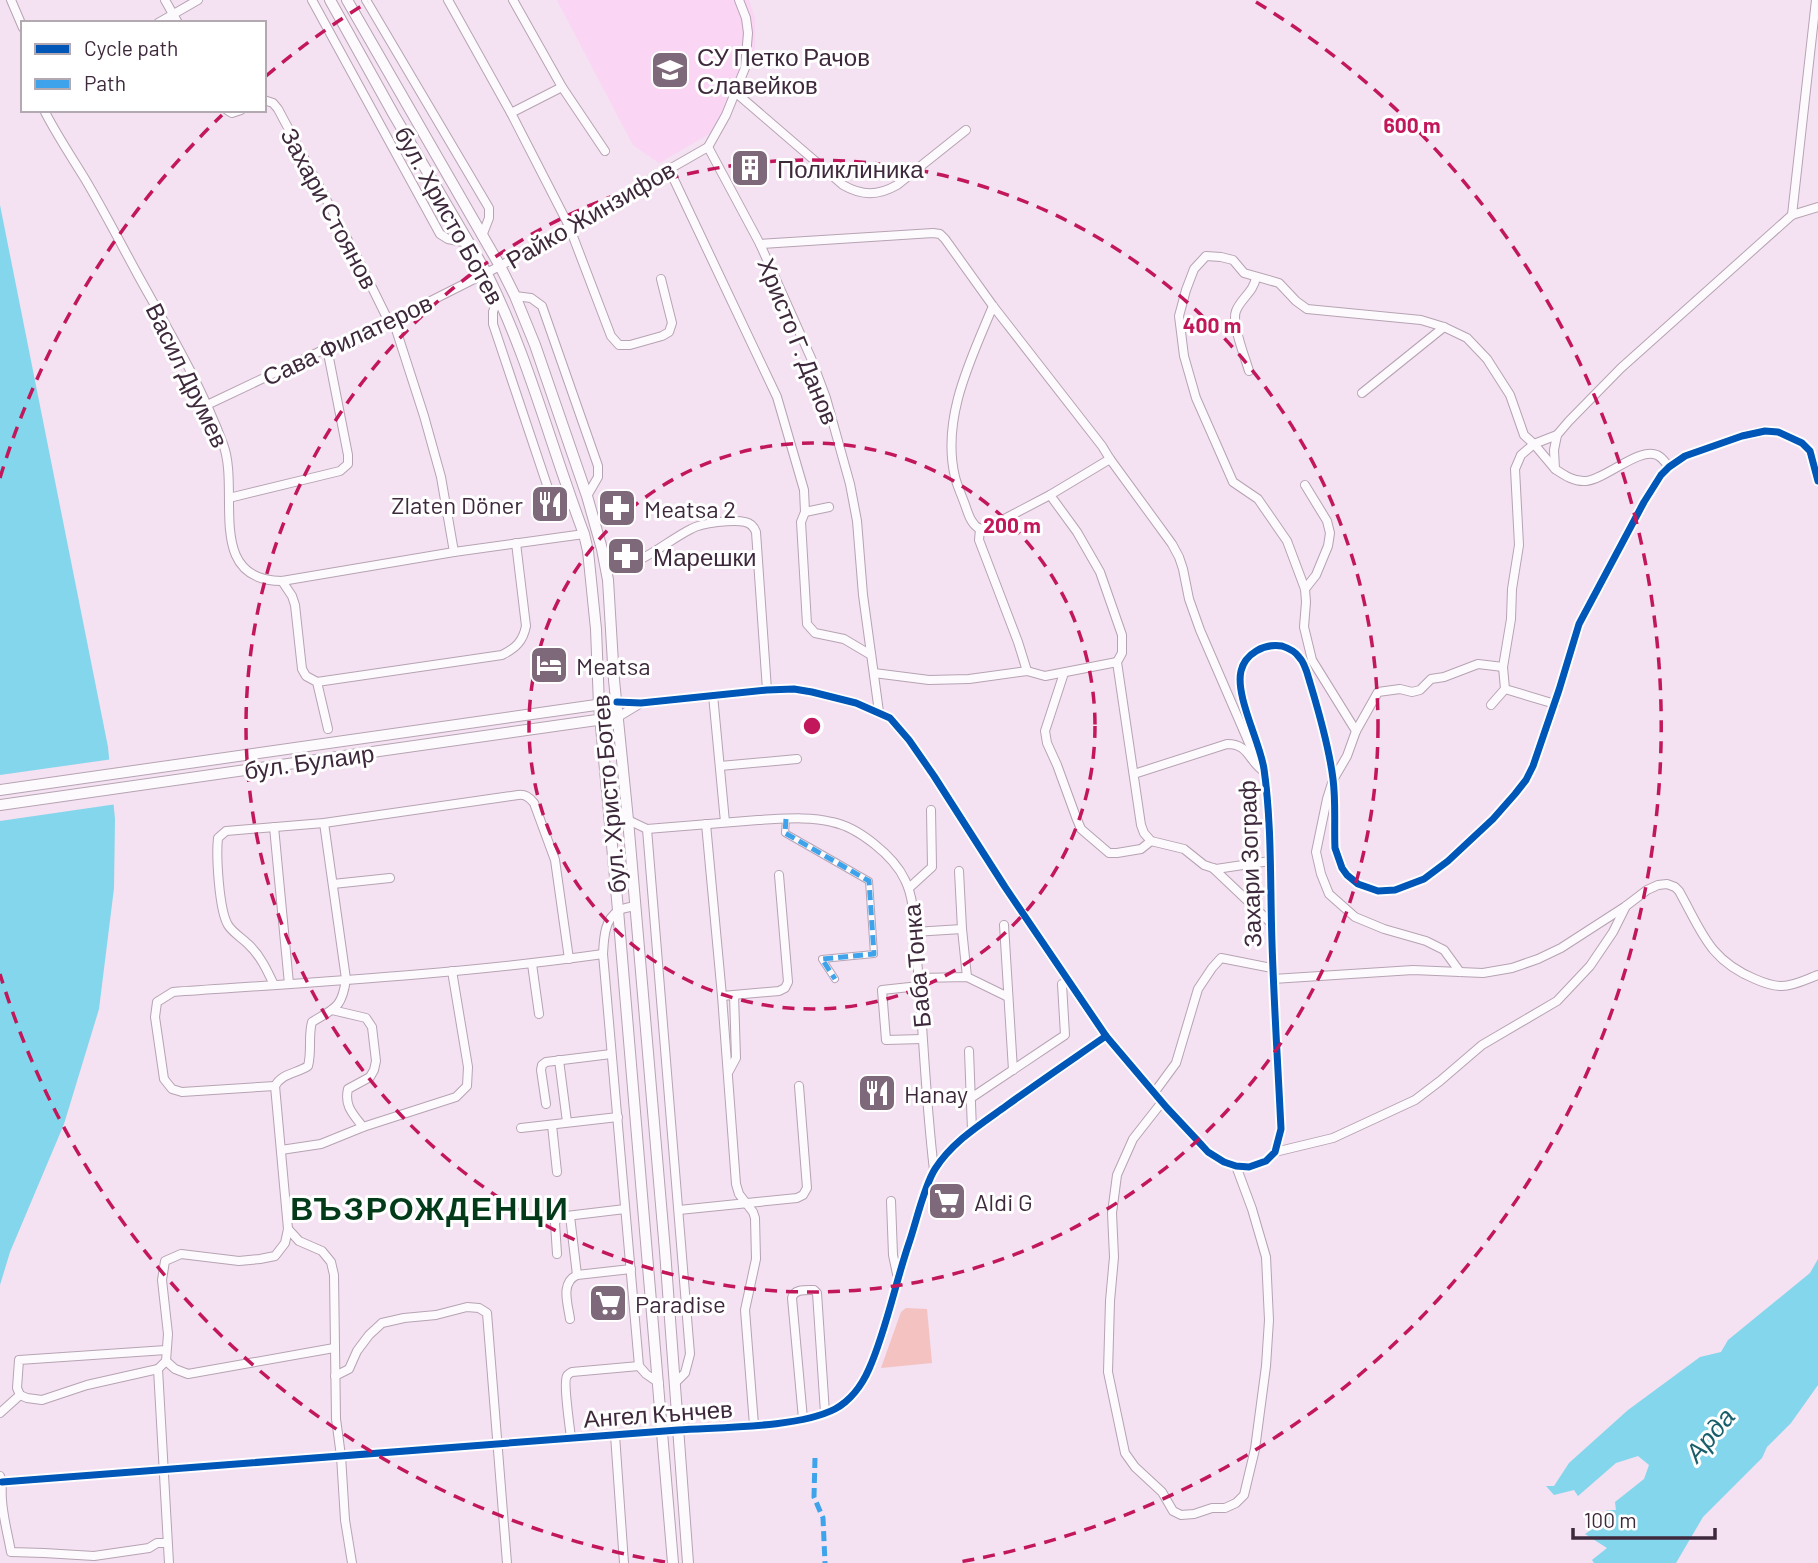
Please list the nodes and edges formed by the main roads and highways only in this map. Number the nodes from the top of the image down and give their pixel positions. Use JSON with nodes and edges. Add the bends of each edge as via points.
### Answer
{"nodes":[{"id":1,"x":330,"y":0,"type":"edge"},
{"id":2,"x":347,"y":0,"type":"edge"},
{"id":3,"x":617,"y":702,"type":"junction"},
{"id":4,"x":599,"y":705,"type":"junction"},
{"id":5,"x":618,"y":717,"type":"junction"},
{"id":6,"x":600,"y":719,"type":"junction"},
{"id":7,"x":0,"y":790,"type":"edge"},
{"id":8,"x":0,"y":806,"type":"edge"},
{"id":9,"x":673,"y":1563,"type":"edge"},
{"id":10,"x":688,"y":1563,"type":"edge"}],
"edges":[{"from":1,"to":4,"type":"main road","name":"бул. Христо Ботев","via":[[486,272],[515,337],[588,551]]},
{"from":2,"to":3,"type":"main road","name":"бул. Христо Ботев","via":[[500,266],[535,345],[602,549]]},
{"from":3,"to":4,"type":"main road","name":"бул. Булаир"},
{"from":3,"to":5,"type":"main road","name":"бул. Христо Ботев"},
{"from":4,"to":6,"type":"main road","name":"бул. Христо Ботев"},
{"from":4,"to":7,"type":"main road","name":"бул. Булаир"},
{"from":5,"to":6,"type":"main road","name":"бул. Булаир"},
{"from":5,"to":10,"type":"main road","name":"бул. Христо Ботев"},
{"from":6,"to":8,"type":"main road","name":"бул. Булаир"},
{"from":6,"to":9,"type":"main road","name":"бул. Христо Ботев"}]}
